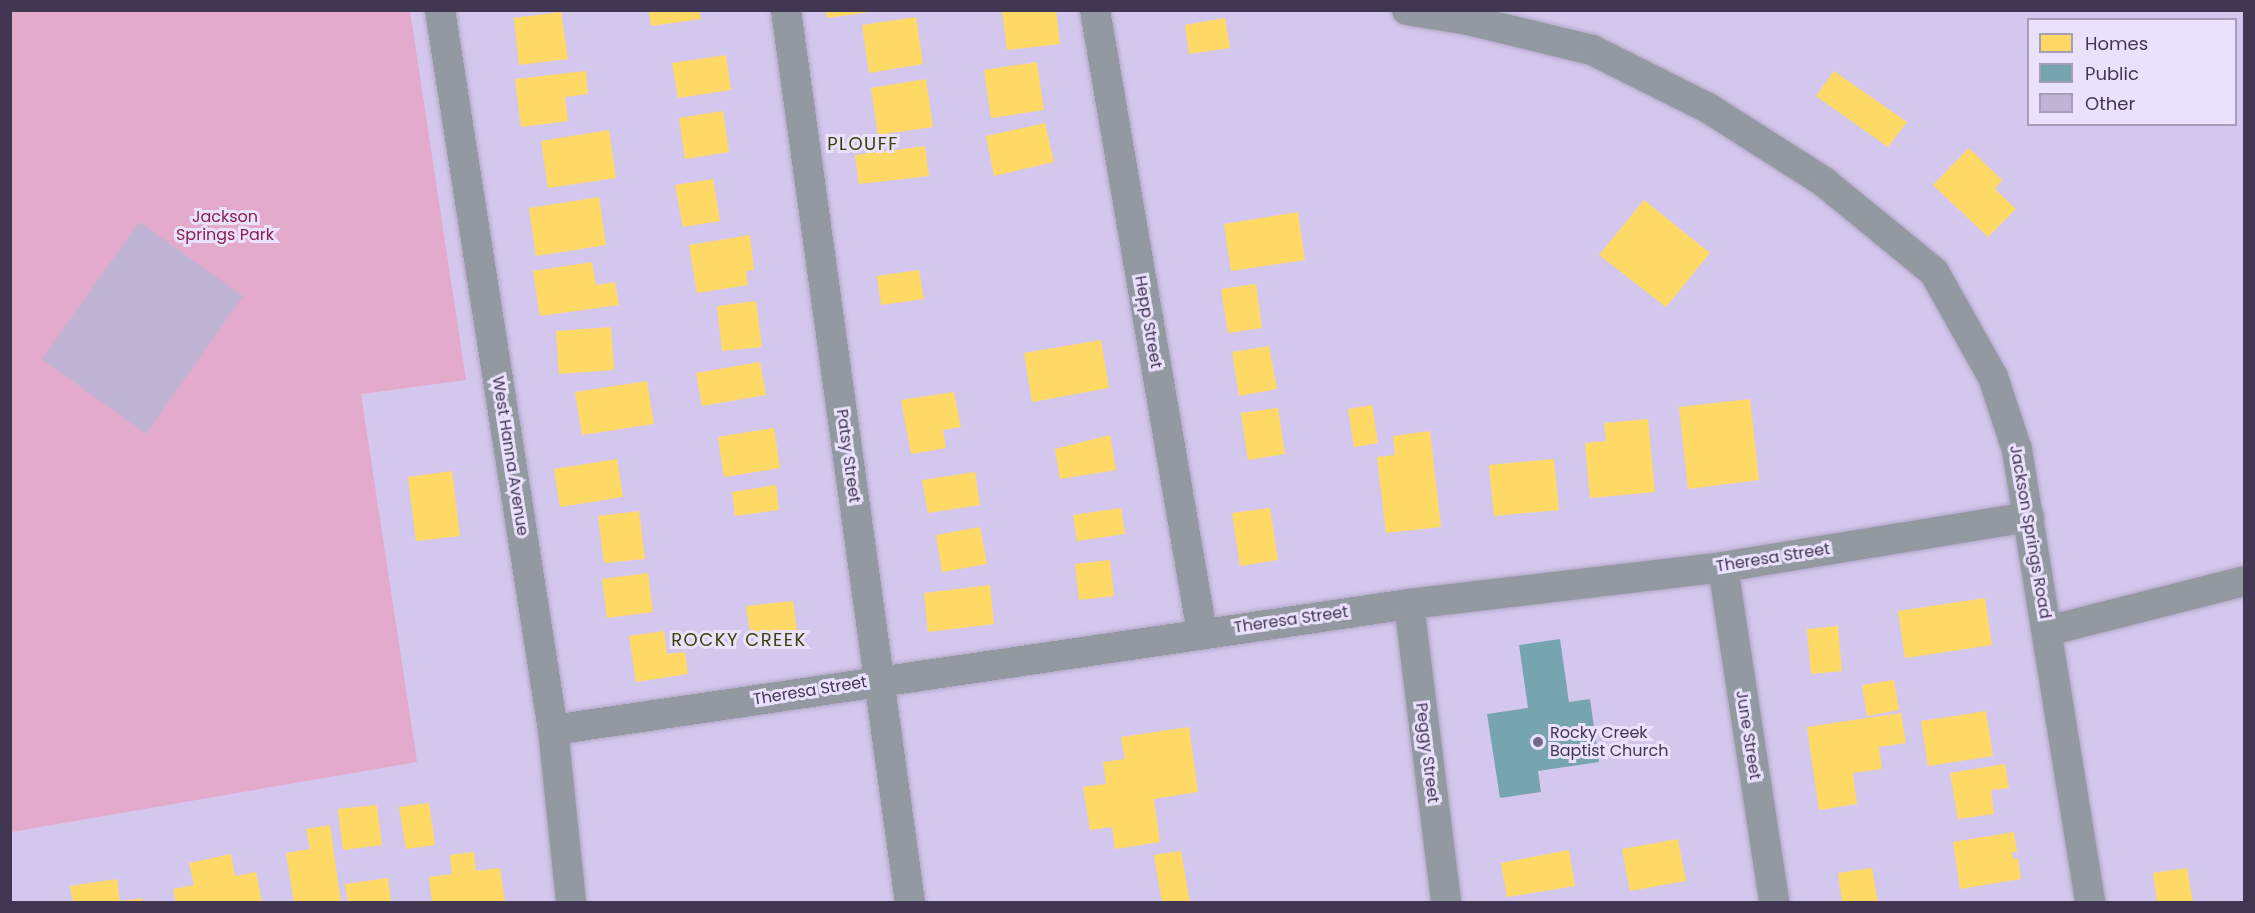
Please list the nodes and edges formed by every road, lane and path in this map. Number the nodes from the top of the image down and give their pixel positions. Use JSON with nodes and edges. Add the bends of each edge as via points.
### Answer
{"nodes":[{"id":1,"x":440,"y":10,"type":"edge"},
{"id":2,"x":786,"y":10,"type":"edge"},
{"id":3,"x":1095,"y":10,"type":"edge"},
{"id":4,"x":1407,"y":10,"type":"edge"},
{"id":5,"x":2029,"y":517,"type":"junction"},
{"id":6,"x":1723,"y":567,"type":"junction"},
{"id":7,"x":2244,"y":581,"type":"edge"},
{"id":8,"x":1409,"y":604,"type":"junction"},
{"id":9,"x":2048,"y":631,"type":"junction"},
{"id":10,"x":1202,"y":633,"type":"junction"},
{"id":11,"x":879,"y":681,"type":"junction"},
{"id":12,"x":554,"y":730,"type":"junction"},
{"id":13,"x":571,"y":903,"type":"edge"},
{"id":14,"x":910,"y":903,"type":"edge"},
{"id":15,"x":1446,"y":903,"type":"edge"},
{"id":16,"x":1774,"y":903,"type":"edge"},
{"id":17,"x":2090,"y":903,"type":"edge"}],
"edges":[{"from":1,"to":12,"type":"street","name":"West Hanna Avenue"},
{"from":2,"to":11,"type":"street","name":"Patsy Street"},
{"from":3,"to":10,"type":"street","name":"Hepp Street"},
{"from":4,"to":5,"type":"street","name":"Jackson Springs Road","via":[[1468,20],[1592,50],[1708,108],[1824,182],[1934,272],[1993,377],[2018,450]]},
{"from":5,"to":6,"type":"street","name":"Theresa Street"},
{"from":5,"to":9,"type":"street","name":"Jackson Springs Road"},
{"from":6,"to":8,"type":"street","name":"Theresa Street"},
{"from":6,"to":16,"type":"street","name":"June Street"},
{"from":7,"to":9,"type":"street"},
{"from":8,"to":10,"type":"street","name":"Theresa Street"},
{"from":8,"to":15,"type":"street","name":"Peggy Street"},
{"from":9,"to":17,"type":"street","name":"Jackson Springs Road"},
{"from":10,"to":11,"type":"street","name":"Theresa Street"},
{"from":11,"to":12,"type":"street","name":"Theresa Street"},
{"from":11,"to":14,"type":"street","name":"Patsy Street"},
{"from":12,"to":13,"type":"street","name":"West Hanna Avenue"}]}
